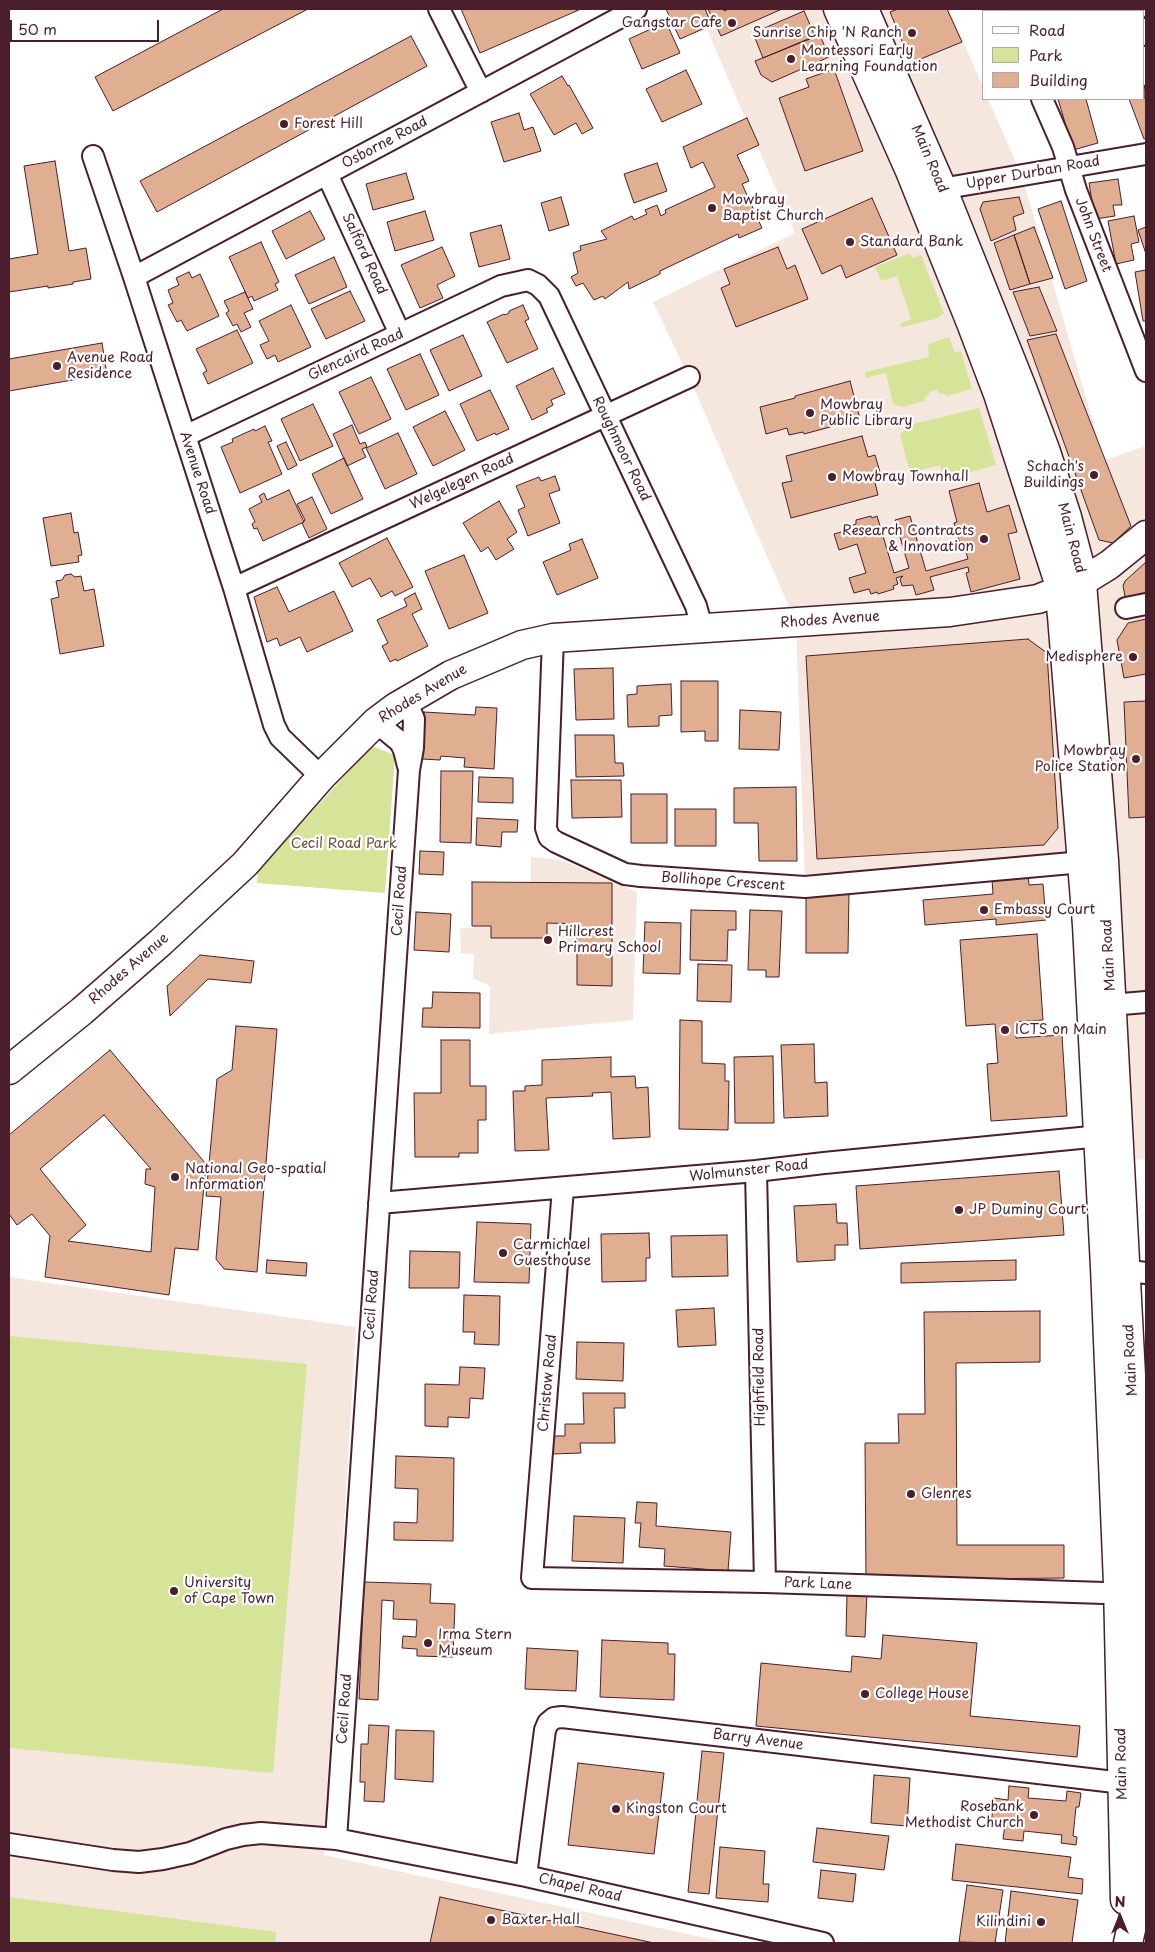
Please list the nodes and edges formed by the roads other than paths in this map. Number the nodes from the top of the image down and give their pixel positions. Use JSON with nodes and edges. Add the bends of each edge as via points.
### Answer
{"nodes":[{"id":1,"x":440,"y":9,"type":"edge"},
{"id":2,"x":636,"y":9,"type":"edge"},
{"id":3,"x":838,"y":9,"type":"edge"},
{"id":4,"x":864,"y":9,"type":"edge"},
{"id":5,"x":482,"y":92,"type":"junction"},
{"id":6,"x":1042,"y":100,"type":"edge"},
{"id":7,"x":909,"y":140,"type":"junction"},
{"id":8,"x":1146,"y":154,"type":"edge"},
{"id":9,"x":92,"y":156,"type":"dead end"},
{"id":10,"x":1069,"y":166,"type":"junction"},
{"id":11,"x":327,"y":174,"type":"junction"},
{"id":12,"x":931,"y":190,"type":"junction"},
{"id":13,"x":134,"y":277,"type":"junction"},
{"id":14,"x":528,"y":280,"type":"joint"},
{"id":15,"x":400,"y":334,"type":"junction"},
{"id":16,"x":1146,"y":372,"type":"edge"},
{"id":17,"x":690,"y":377,"type":"dead end"},
{"id":18,"x":604,"y":415,"type":"junction"},
{"id":19,"x":185,"y":436,"type":"junction"},
{"id":20,"x":1146,"y":535,"type":"edge"},
{"id":21,"x":1071,"y":587,"type":"junction"},
{"id":22,"x":234,"y":588,"type":"junction"},
{"id":23,"x":1146,"y":604,"type":"edge"},
{"id":24,"x":1126,"y":608,"type":"dead end"},
{"id":25,"x":702,"y":628,"type":"junction"},
{"id":26,"x":554,"y":638,"type":"junction"},
{"id":27,"x":406,"y":701,"type":"junction"},
{"id":28,"x":376,"y":722,"type":"junction"},
{"id":29,"x":410,"y":770,"type":"junction"},
{"id":30,"x":322,"y":776,"type":"junction"},
{"id":31,"x":1093,"y":861,"type":"junction"},
{"id":32,"x":1146,"y":1002,"type":"edge"},
{"id":33,"x":1101,"y":1005,"type":"junction"},
{"id":34,"x":9,"y":1070,"type":"edge"},
{"id":35,"x":1108,"y":1135,"type":"junction"},
{"id":36,"x":756,"y":1171,"type":"junction"},
{"id":37,"x":563,"y":1188,"type":"junction"},
{"id":38,"x":379,"y":1203,"type":"junction"},
{"id":39,"x":1126,"y":1270,"type":"edge"},
{"id":40,"x":1139,"y":1382,"type":"edge"},
{"id":41,"x":1132,"y":1470,"type":"edge"},
{"id":42,"x":532,"y":1578,"type":"joint"},
{"id":43,"x":765,"y":1582,"type":"junction"},
{"id":44,"x":1104,"y":1593,"type":"dead end"},
{"id":45,"x":1144,"y":1673,"type":"edge"},
{"id":46,"x":1122,"y":1783,"type":"junction"},
{"id":47,"x":336,"y":1839,"type":"junction"},
{"id":48,"x":9,"y":1844,"type":"edge"},
{"id":49,"x":1138,"y":1862,"type":"edge"},
{"id":50,"x":526,"y":1876,"type":"junction"},
{"id":51,"x":1128,"y":1942,"type":"edge"},
{"id":52,"x":823,"y":1943,"type":"edge"}],
"edges":[{"from":1,"to":5,"type":"street"},
{"from":2,"to":5,"type":"street","name":"Osborne Road"},
{"from":3,"to":7,"type":"main road","name":"Main Road"},
{"from":4,"to":7,"type":"main road","name":"Main Road"},
{"from":5,"to":11,"type":"street","name":"Osborne Road"},
{"from":6,"to":10,"type":"street","name":"John Street"},
{"from":7,"to":12,"type":"main road","name":"Main Road"},
{"from":8,"to":10,"type":"street","name":"Upper Durban Road"},
{"from":9,"to":13,"type":"street","name":"Avenue Road"},
{"from":10,"to":12,"type":"street","name":"Upper Durban Road"},
{"from":10,"to":16,"type":"street","name":"John Street"},
{"from":11,"to":13,"type":"street","name":"Osborne Road"},
{"from":11,"to":15,"type":"street","name":"Salford Road"},
{"from":12,"to":21,"type":"main road","name":"Main Road","via":[[1046,452],[1080,560]]},
{"from":13,"to":19,"type":"street","name":"Avenue Road"},
{"from":14,"to":15,"type":"street","name":"Glencaird Road","via":[[501,286]]},
{"from":14,"to":18,"type":"street","name":"Roughmoor Road","via":[[549,296]]},
{"from":15,"to":19,"type":"street","name":"Glencaird Road"},
{"from":17,"to":18,"type":"street","name":"Welgelegen Road"},
{"from":18,"to":22,"type":"street","name":"Welgelegen Road"},
{"from":18,"to":25,"type":"street","name":"Roughmoor Road","via":[[696,606]]},
{"from":19,"to":22,"type":"street","name":"Avenue Road"},
{"from":20,"to":21,"type":"main road","name":"Rhodes Avenue","via":[[1109,565]]},
{"from":21,"to":25,"type":"main road","name":"Rhodes Avenue","via":[[1023,602],[950,612]]},
{"from":21,"to":31,"type":"main road","name":"Main Road"},
{"from":22,"to":30,"type":"street","name":"Avenue Road","via":[[280,737]]},
{"from":23,"to":24,"type":"street"},
{"from":25,"to":26,"type":"main road","name":"Rhodes Avenue"},
{"from":26,"to":27,"type":"main road","name":"Rhodes Avenue","via":[[522,645],[488,658],[451,674]]},
{"from":26,"to":31,"type":"street","name":"Bollihope Crescent","via":[[546,828],[549,837],[556,842],[625,874],[805,887]]},
{"from":27,"to":28,"type":"main road","name":"Rhodes Avenue"},
{"from":27,"to":29,"type":"street","name":"Cecil Road","via":[[414,724]]},
{"from":28,"to":29,"type":"street","name":"Cecil Road","via":[[400,742]]},
{"from":28,"to":30,"type":"main road","name":"Rhodes Avenue"},
{"from":29,"to":38,"type":"street","name":"Cecil Road"},
{"from":30,"to":34,"type":"main road","name":"Rhodes Avenue","via":[[244,864],[161,942]]},
{"from":31,"to":33,"type":"main road","name":"Main Road"},
{"from":32,"to":33,"type":"street"},
{"from":33,"to":35,"type":"main road","name":"Main Road"},
{"from":35,"to":36,"type":"street","name":"Wolmunster Road"},
{"from":35,"to":39,"type":"main road","name":"Main Road"},
{"from":36,"to":37,"type":"street","name":"Wolmunster Road"},
{"from":36,"to":43,"type":"street","name":"Highfield Road"},
{"from":37,"to":38,"type":"street","name":"Wolmunster Road"},
{"from":37,"to":42,"type":"street","name":"Christow Road"},
{"from":38,"to":47,"type":"street","name":"Cecil Road"},
{"from":39,"to":40,"type":"main road","name":"Main Road"},
{"from":39,"to":41,"type":"main road","name":"Main Road"},
{"from":40,"to":41,"type":"main road","name":"Main Road"},
{"from":41,"to":45,"type":"main road","name":"Main Road"},
{"from":41,"to":46,"type":"main road","name":"Main Road"},
{"from":42,"to":43,"type":"street","name":"Park Lane"},
{"from":43,"to":44,"type":"street","name":"Park Lane"},
{"from":45,"to":49,"type":"main road","name":"Main Road"},
{"from":46,"to":49,"type":"main road","name":"Main Road"},
{"from":46,"to":50,"type":"street","name":"Barry Avenue","via":[[554,1718],[545,1730]]},
{"from":47,"to":48,"type":"street","name":"Chapel Road","via":[[261,1833],[243,1835],[190,1853],[139,1862]]},
{"from":47,"to":50,"type":"street","name":"Chapel Road"},
{"from":49,"to":51,"type":"main road","name":"Main Road"},
{"from":50,"to":52,"type":"street","name":"Chapel Road"}]}
